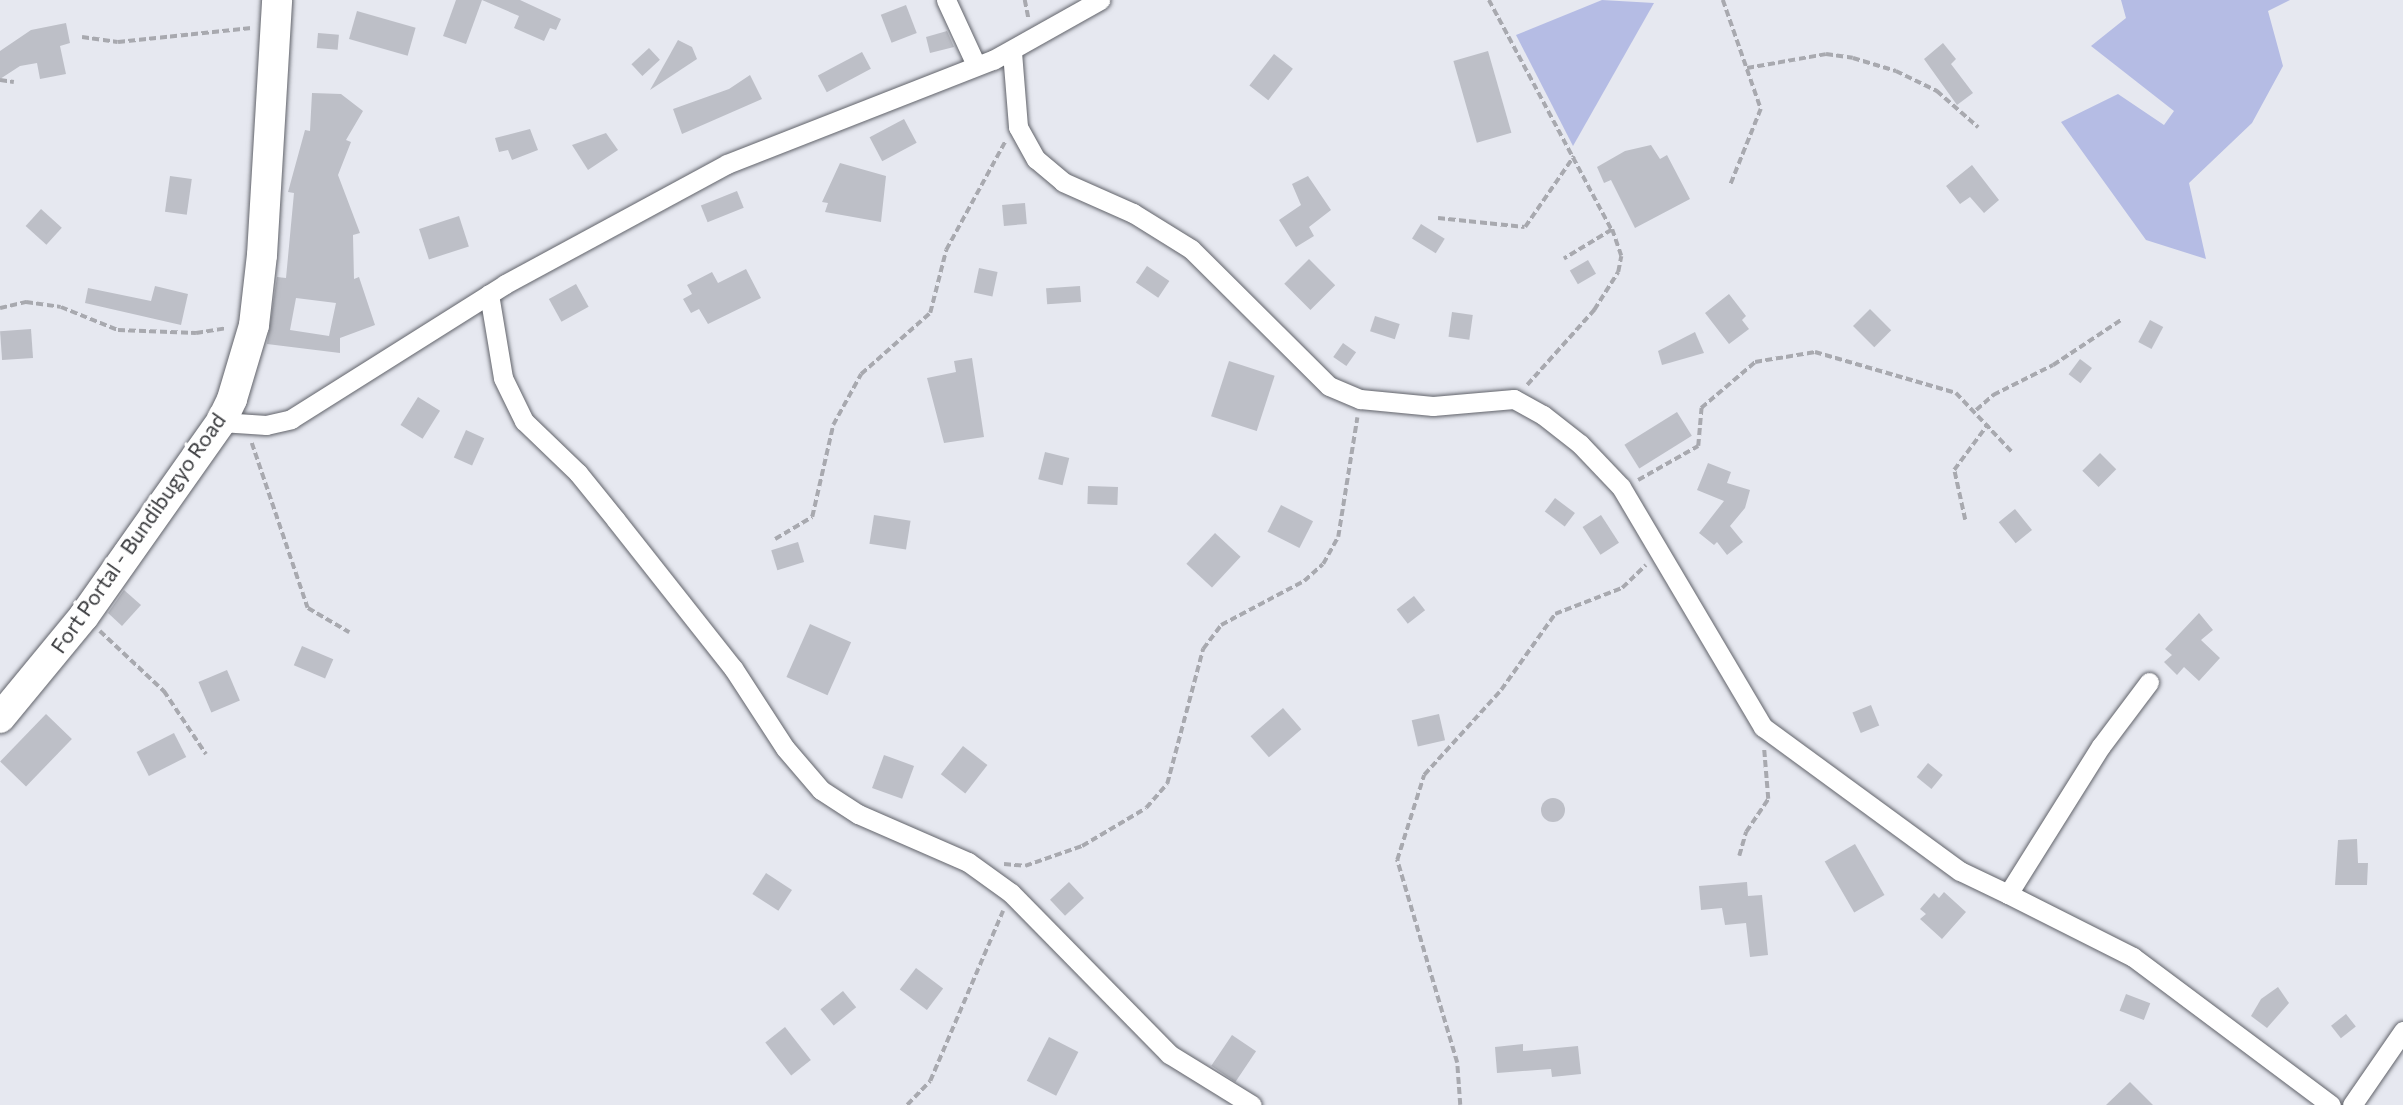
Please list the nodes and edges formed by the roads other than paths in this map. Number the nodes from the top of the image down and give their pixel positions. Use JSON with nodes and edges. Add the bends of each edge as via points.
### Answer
{"nodes":[{"id":1,"x":946,"y":0,"type":"edge"},
{"id":2,"x":1100,"y":0,"type":"edge"},
{"id":3,"x":277,"y":13,"type":"edge"},
{"id":4,"x":1012,"y":51,"type":"junction"},
{"id":5,"x":976,"y":65,"type":"junction"},
{"id":6,"x":489,"y":294,"type":"junction"},
{"id":7,"x":233,"y":423,"type":"junction"},
{"id":8,"x":2149,"y":682,"type":"dead end"},
{"id":9,"x":0,"y":718,"type":"edge"},
{"id":10,"x":2008,"y":894,"type":"junction"},
{"id":11,"x":2403,"y":1031,"type":"edge"},
{"id":12,"x":1252,"y":1105,"type":"edge"},
{"id":13,"x":2331,"y":1105,"type":"edge"},
{"id":14,"x":2352,"y":1105,"type":"edge"}],
"edges":[{"from":1,"to":5,"type":"street"},
{"from":2,"to":4,"type":"street"},
{"from":3,"to":7,"type":"main road","name":"Fort Portal - Bundibugyo Road","via":[[268,188],[254,325]]},
{"from":4,"to":5,"type":"street"},
{"from":4,"to":10,"type":"street","via":[[1018,127],[1051,174],[1133,213],[1191,249],[1314,376],[1360,399],[1433,405],[1514,400],[1565,431],[1621,487],[1763,727],[1960,871]]},
{"from":5,"to":6,"type":"street","via":[[727,164]]},
{"from":6,"to":7,"type":"street","via":[[310,410],[291,419]]},
{"from":6,"to":12,"type":"street","via":[[503,378],[517,411],[578,473],[725,657],[785,748],[821,790],[858,814],[968,862],[1011,893],[1169,1054]]},
{"from":7,"to":9,"type":"main road","name":"Fort Portal - Bundibugyo Road"},
{"from":8,"to":10,"type":"street","via":[[2101,746]]},
{"from":10,"to":13,"type":"street","via":[[2133,957]]},
{"from":11,"to":14,"type":"street"}]}
